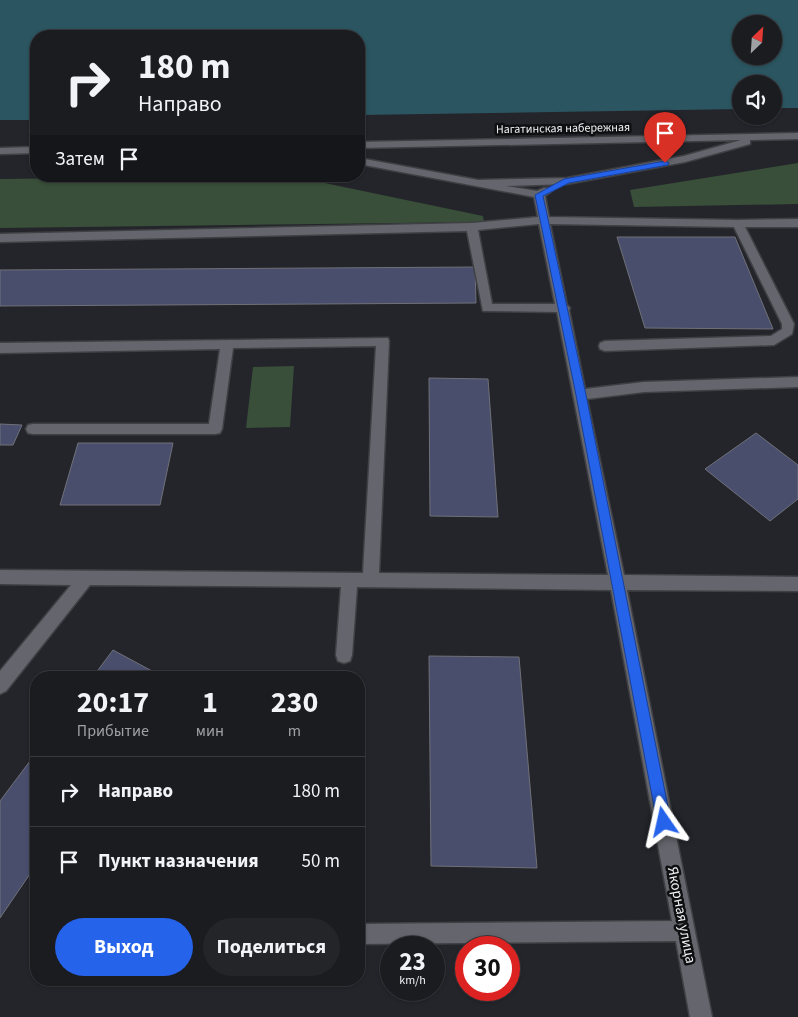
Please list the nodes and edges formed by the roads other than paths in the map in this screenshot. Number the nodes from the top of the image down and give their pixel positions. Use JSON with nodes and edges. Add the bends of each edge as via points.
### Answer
{"nodes":[{"id":1,"x":767,"y":136,"type":"junction"},
{"id":2,"x":798,"y":136,"type":"edge"},
{"id":3,"x":663,"y":138,"type":"junction"},
{"id":4,"x":365,"y":145,"type":"edge"},
{"id":5,"x":379,"y":145,"type":"junction"},
{"id":6,"x":365,"y":148,"type":"edge"},
{"id":7,"x":30,"y":150,"type":"edge"},
{"id":8,"x":0,"y":151,"type":"edge"},
{"id":9,"x":685,"y":159,"type":"junction"},
{"id":10,"x":365,"y":162,"type":"edge"},
{"id":11,"x":567,"y":181,"type":"junction"},
{"id":12,"x":479,"y":183,"type":"junction"},
{"id":13,"x":539,"y":195,"type":"junction"},
{"id":14,"x":545,"y":220,"type":"junction"},
{"id":15,"x":798,"y":223,"type":"edge"},
{"id":16,"x":738,"y":224,"type":"junction"},
{"id":17,"x":472,"y":227,"type":"junction"},
{"id":18,"x":0,"y":238,"type":"edge"},
{"id":19,"x":564,"y":308,"type":"junction"},
{"id":20,"x":227,"y":344,"type":"junction"},
{"id":21,"x":605,"y":346,"type":"dead end"},
{"id":22,"x":0,"y":348,"type":"edge"},
{"id":23,"x":798,"y":382,"type":"edge"},
{"id":24,"x":581,"y":395,"type":"junction"},
{"id":25,"x":33,"y":429,"type":"dead end"},
{"id":26,"x":0,"y":577,"type":"edge"},
{"id":27,"x":85,"y":579,"type":"junction"},
{"id":28,"x":350,"y":581,"type":"junction"},
{"id":29,"x":371,"y":581,"type":"junction"},
{"id":30,"x":618,"y":582,"type":"junction"},
{"id":31,"x":798,"y":584,"type":"edge"},
{"id":32,"x":344,"y":655,"type":"dead end"},
{"id":33,"x":0,"y":685,"type":"edge"},
{"id":34,"x":685,"y":931,"type":"junction"},
{"id":35,"x":365,"y":934,"type":"edge"},
{"id":36,"x":701,"y":1017,"type":"edge"}],
"edges":[{"from":1,"to":2,"type":"street","name":"Нагатинская набережная"},
{"from":1,"to":3,"type":"street","name":"Нагатинская набережная"},
{"from":1,"to":9,"type":"street"},
{"from":3,"to":5,"type":"street","name":"Нагатинская набережная"},
{"from":3,"to":9,"type":"street","via":[[684,148]]},
{"from":4,"to":5,"type":"street","name":"Нагатинская набережная"},
{"from":5,"to":6,"type":"street"},
{"from":7,"to":8,"type":"street"},
{"from":9,"to":11,"type":"street"},
{"from":10,"to":12,"type":"street"},
{"from":11,"to":12,"type":"street"},
{"from":11,"to":13,"type":"street"},
{"from":12,"to":13,"type":"street"},
{"from":13,"to":14,"type":"street","name":"Якорная улица"},
{"from":14,"to":16,"type":"street"},
{"from":14,"to":17,"type":"street"},
{"from":14,"to":19,"type":"street","name":"Якорная улица"},
{"from":15,"to":16,"type":"street"},
{"from":16,"to":21,"type":"street","via":[[788,324],[788,331],[774,340]]},
{"from":17,"to":18,"type":"street"},
{"from":17,"to":19,"type":"street","via":[[487,308]]},
{"from":19,"to":24,"type":"street","name":"Якорная улица"},
{"from":20,"to":22,"type":"street"},
{"from":20,"to":25,"type":"street","via":[[214,429]]},
{"from":20,"to":29,"type":"street","via":[[383,341]]},
{"from":23,"to":24,"type":"street","via":[[644,387]]},
{"from":24,"to":30,"type":"street","name":"Якорная улица"},
{"from":26,"to":27,"type":"street"},
{"from":27,"to":28,"type":"street"},
{"from":27,"to":33,"type":"street"},
{"from":28,"to":29,"type":"street"},
{"from":28,"to":32,"type":"street"},
{"from":29,"to":30,"type":"street"},
{"from":30,"to":31,"type":"street"},
{"from":30,"to":34,"type":"street","name":"Якорная улица"},
{"from":34,"to":35,"type":"street"},
{"from":34,"to":36,"type":"street","name":"Якорная улица"}]}
